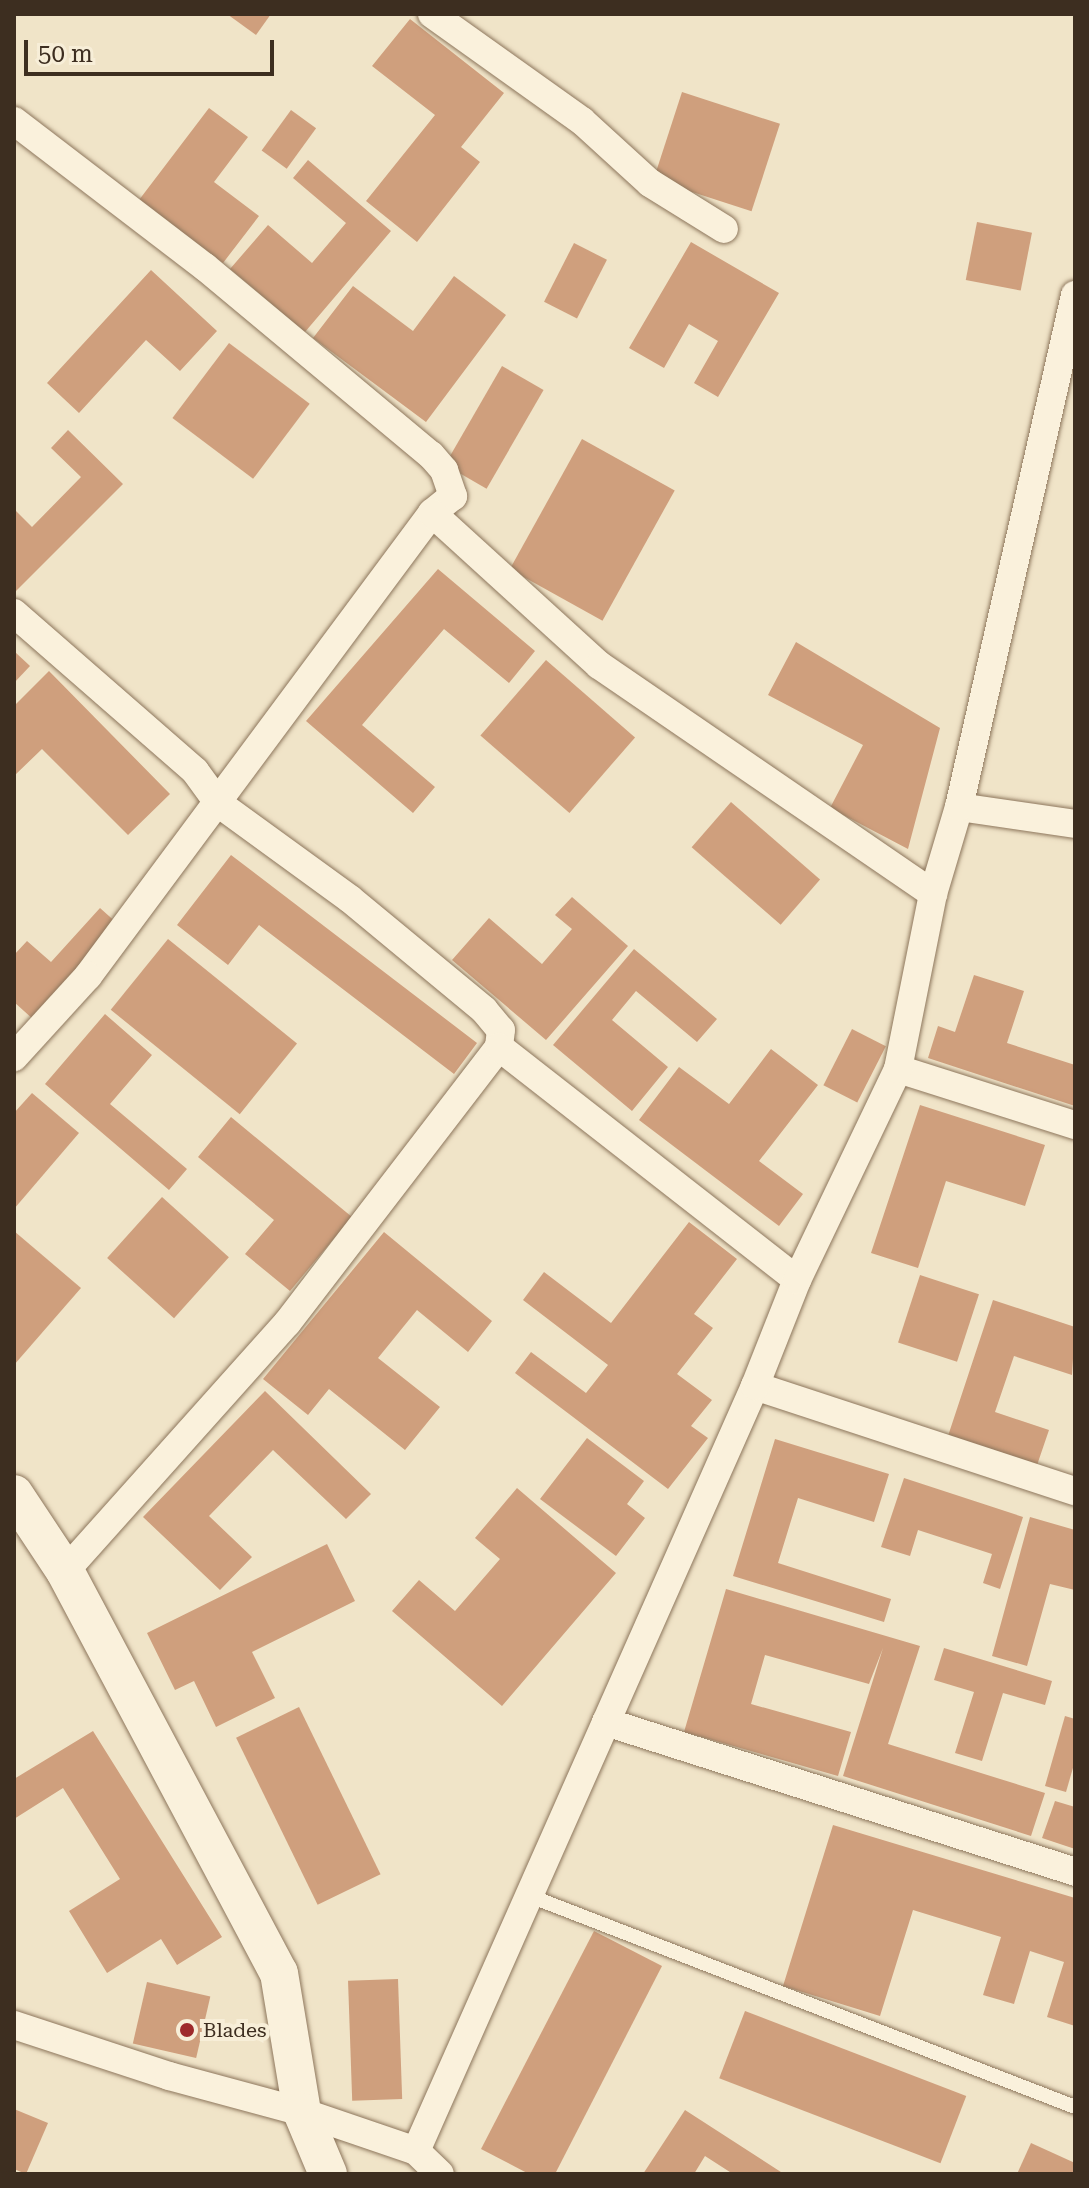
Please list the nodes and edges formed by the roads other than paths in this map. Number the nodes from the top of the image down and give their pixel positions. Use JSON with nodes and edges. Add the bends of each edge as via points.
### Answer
{"nodes":[{"id":1,"x":432,"y":14,"type":"edge"},
{"id":2,"x":14,"y":121,"type":"edge"},
{"id":3,"x":724,"y":229,"type":"dead end"},
{"id":4,"x":1075,"y":295,"type":"edge"},
{"id":5,"x":432,"y":513,"type":"junction"},
{"id":6,"x":14,"y":613,"type":"edge"},
{"id":7,"x":218,"y":803,"type":"junction"},
{"id":8,"x":959,"y":807,"type":"junction"},
{"id":9,"x":1075,"y":824,"type":"edge"},
{"id":10,"x":933,"y":894,"type":"junction"},
{"id":11,"x":499,"y":1047,"type":"junction"},
{"id":12,"x":14,"y":1057,"type":"edge"},
{"id":13,"x":898,"y":1069,"type":"junction"},
{"id":14,"x":1075,"y":1125,"type":"edge"},
{"id":15,"x":797,"y":1280,"type":"junction"},
{"id":16,"x":755,"y":1386,"type":"junction"},
{"id":17,"x":1075,"y":1491,"type":"edge"},
{"id":18,"x":14,"y":1494,"type":"edge"},
{"id":19,"x":65,"y":1571,"type":"junction"},
{"id":20,"x":606,"y":1722,"type":"junction"},
{"id":21,"x":1075,"y":1872,"type":"edge"},
{"id":22,"x":530,"y":1896,"type":"junction"},
{"id":23,"x":14,"y":2025,"type":"edge"},
{"id":24,"x":1075,"y":2107,"type":"edge"},
{"id":25,"x":302,"y":2112,"type":"junction"},
{"id":26,"x":416,"y":2151,"type":"junction"},
{"id":27,"x":328,"y":2174,"type":"edge"},
{"id":28,"x":440,"y":2174,"type":"edge"}],
"edges":[{"from":1,"to":3,"type":"street","via":[[582,121],[650,183]]},
{"from":2,"to":5,"type":"street","via":[[205,267],[431,455],[444,470],[453,496]]},
{"from":4,"to":8,"type":"street"},
{"from":5,"to":7,"type":"street"},
{"from":5,"to":10,"type":"street","via":[[599,665]]},
{"from":6,"to":7,"type":"street","via":[[195,771]]},
{"from":7,"to":11,"type":"street","via":[[350,899],[484,1010],[501,1030]]},
{"from":7,"to":12,"type":"street","via":[[88,976]]},
{"from":8,"to":9,"type":"street"},
{"from":8,"to":10,"type":"street"},
{"from":10,"to":13,"type":"street"},
{"from":11,"to":15,"type":"street"},
{"from":11,"to":19,"type":"street","via":[[287,1323]]},
{"from":13,"to":14,"type":"street"},
{"from":13,"to":15,"type":"street"},
{"from":15,"to":16,"type":"street"},
{"from":16,"to":17,"type":"street"},
{"from":16,"to":20,"type":"street"},
{"from":18,"to":19,"type":"street"},
{"from":19,"to":25,"type":"street","via":[[279,1973]]},
{"from":20,"to":21,"type":"street"},
{"from":20,"to":22,"type":"street"},
{"from":22,"to":24,"type":"lane"},
{"from":22,"to":26,"type":"street"},
{"from":23,"to":25,"type":"street"},
{"from":25,"to":26,"type":"street"},
{"from":25,"to":27,"type":"street"},
{"from":26,"to":28,"type":"street"}]}
